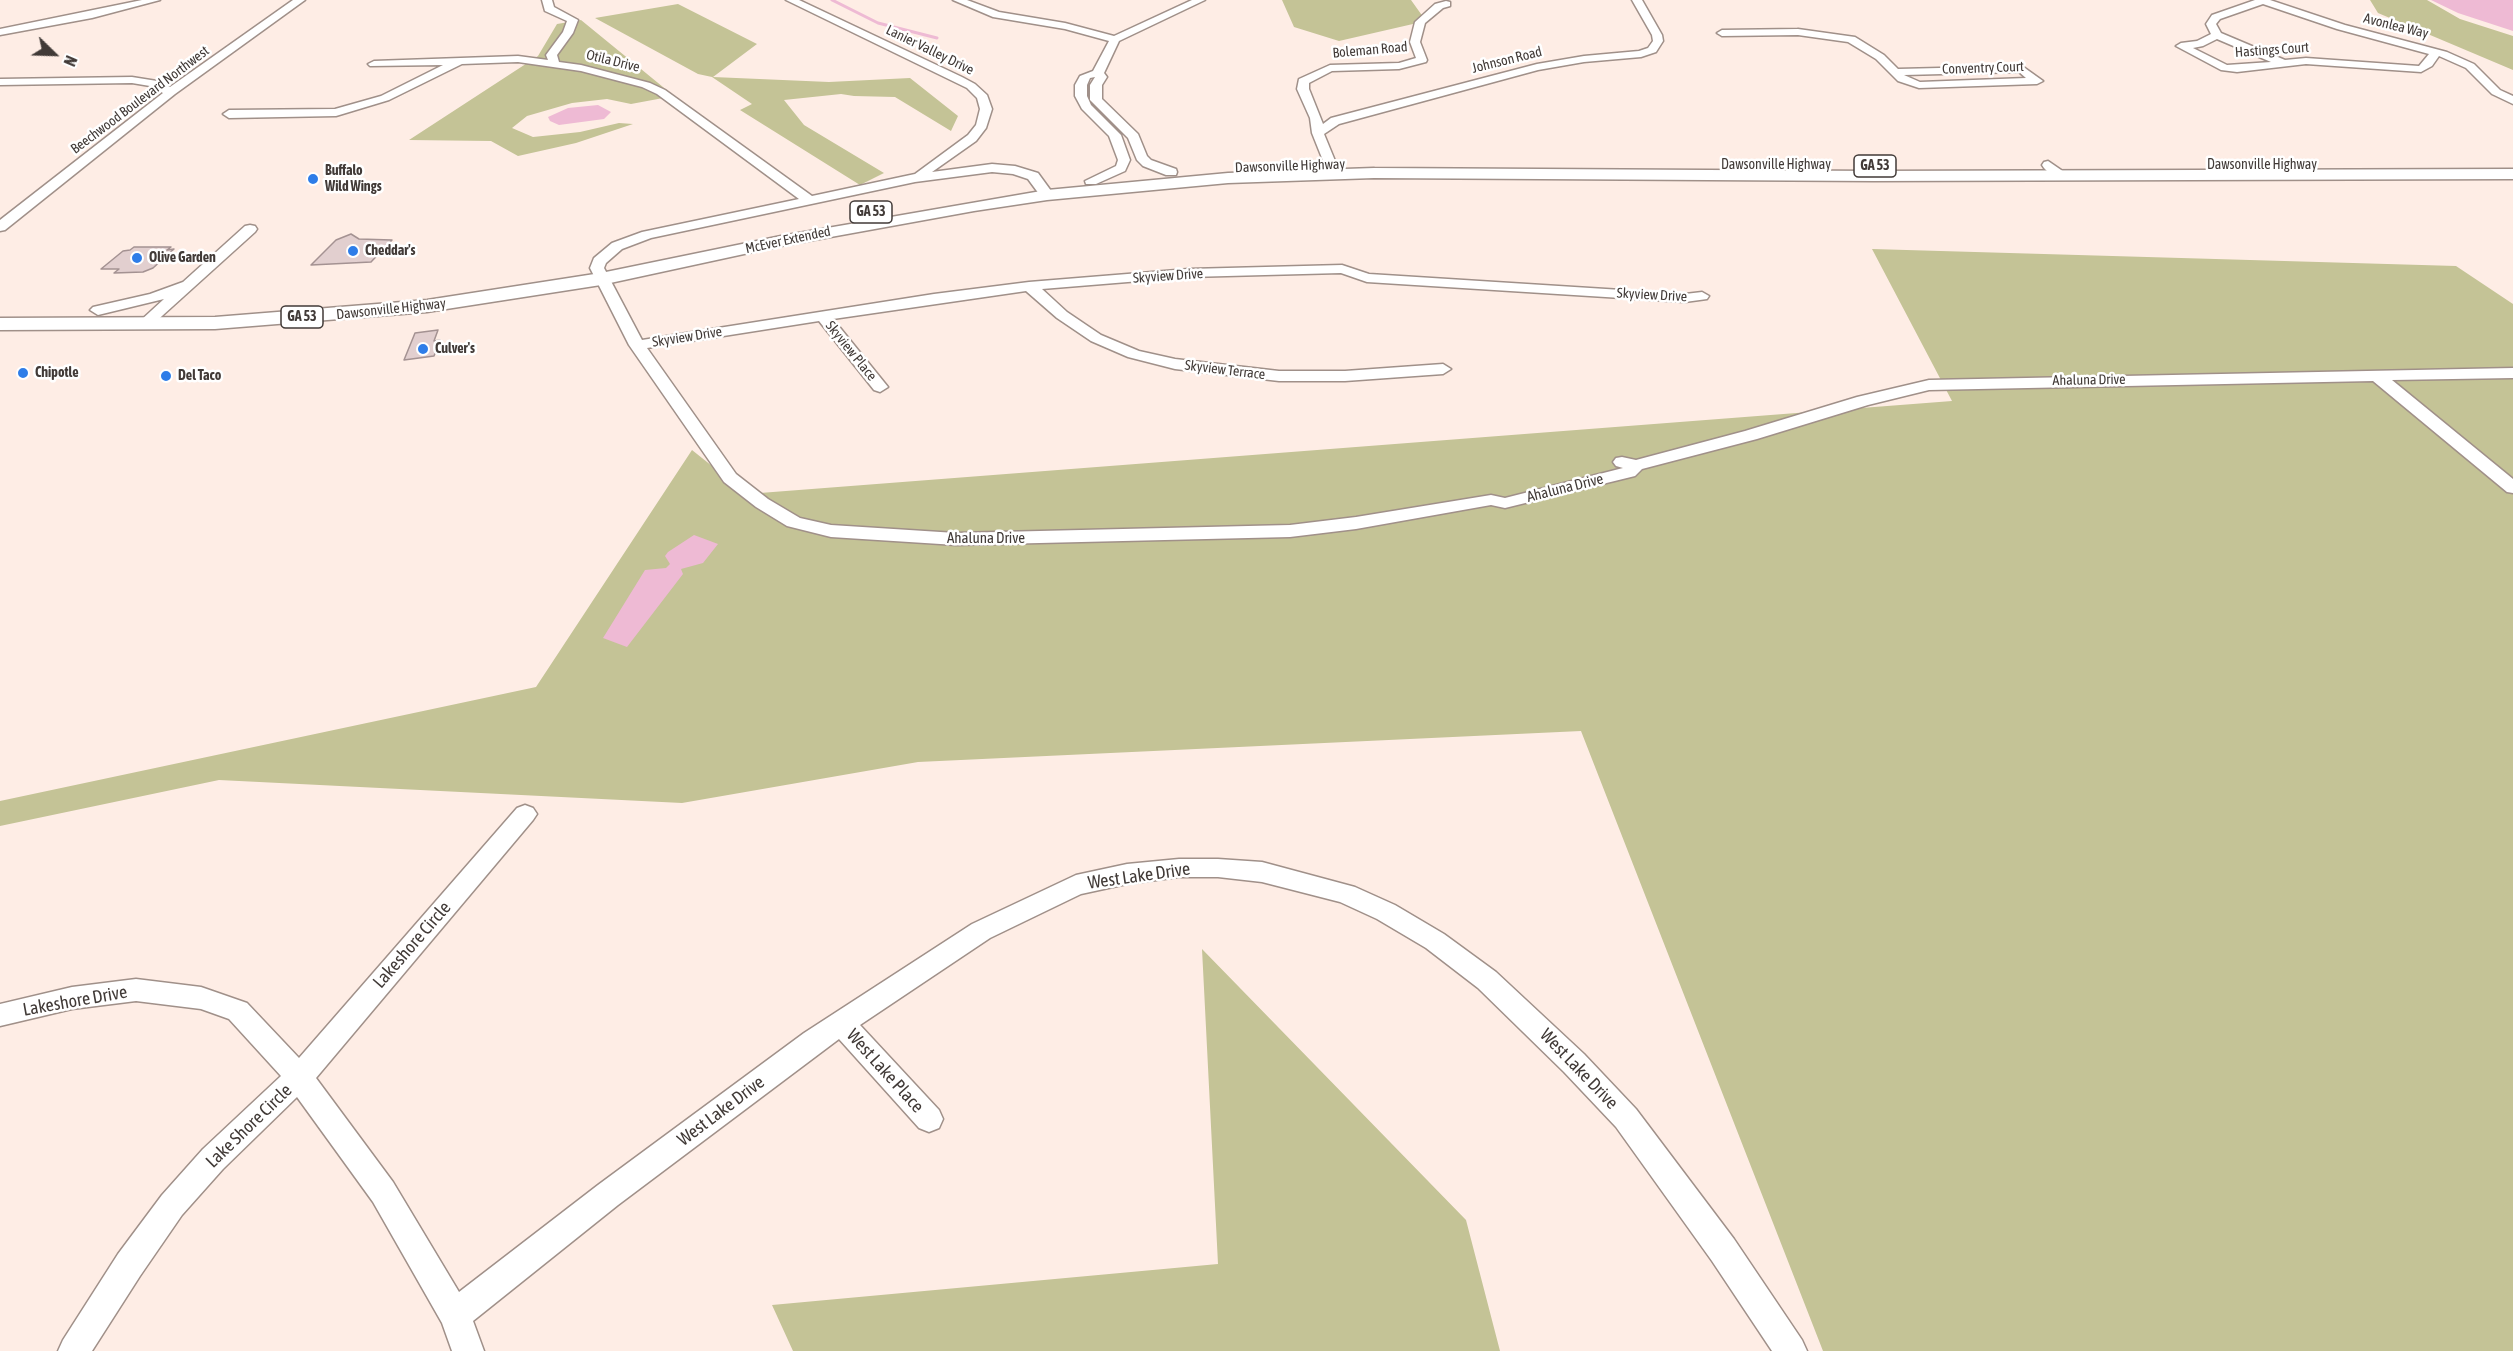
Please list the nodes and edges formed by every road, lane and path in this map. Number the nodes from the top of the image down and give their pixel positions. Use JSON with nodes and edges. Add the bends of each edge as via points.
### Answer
{"nodes":[{"id":1,"x":155,"y":0,"type":"edge"},
{"id":2,"x":300,"y":0,"type":"edge"},
{"id":3,"x":547,"y":0,"type":"edge"},
{"id":4,"x":791,"y":0,"type":"edge"},
{"id":5,"x":958,"y":0,"type":"edge"},
{"id":6,"x":1200,"y":0,"type":"edge"},
{"id":7,"x":1637,"y":0,"type":"edge"},
{"id":8,"x":2262,"y":1,"type":"edge"},
{"id":9,"x":1446,"y":4,"type":"dead end"},
{"id":10,"x":0,"y":32,"type":"edge"},
{"id":11,"x":1722,"y":33,"type":"dead end"},
{"id":12,"x":2217,"y":35,"type":"junction"},
{"id":13,"x":1115,"y":39,"type":"junction"},
{"id":14,"x":2436,"y":52,"type":"junction"},
{"id":15,"x":2004,"y":54,"type":"dead end"},
{"id":16,"x":461,"y":60,"type":"junction"},
{"id":17,"x":2284,"y":63,"type":"junction"},
{"id":18,"x":374,"y":64,"type":"dead end"},
{"id":19,"x":555,"y":64,"type":"junction"},
{"id":20,"x":2022,"y":69,"type":"junction"},
{"id":21,"x":1895,"y":72,"type":"junction"},
{"id":22,"x":0,"y":82,"type":"edge"},
{"id":23,"x":1093,"y":88,"type":"junction"},
{"id":24,"x":171,"y":92,"type":"junction"},
{"id":25,"x":2513,"y":101,"type":"edge"},
{"id":26,"x":1084,"y":104,"type":"junction"},
{"id":27,"x":229,"y":114,"type":"dead end"},
{"id":28,"x":1318,"y":133,"type":"junction"},
{"id":29,"x":1138,"y":147,"type":"junction"},
{"id":30,"x":1120,"y":148,"type":"junction"},
{"id":31,"x":2513,"y":164,"type":"edge"},
{"id":32,"x":1332,"y":168,"type":"junction"},
{"id":33,"x":2054,"y":170,"type":"junction"},
{"id":34,"x":1171,"y":172,"type":"junction"},
{"id":35,"x":2513,"y":174,"type":"edge"},
{"id":36,"x":915,"y":178,"type":"junction"},
{"id":37,"x":1091,"y":181,"type":"junction"},
{"id":38,"x":1044,"y":192,"type":"junction"},
{"id":39,"x":809,"y":200,"type":"junction"},
{"id":40,"x":0,"y":227,"type":"edge"},
{"id":41,"x":250,"y":229,"type":"dead end"},
{"id":42,"x":599,"y":274,"type":"junction"},
{"id":43,"x":194,"y":281,"type":"junction"},
{"id":44,"x":1029,"y":286,"type":"junction"},
{"id":45,"x":1702,"y":296,"type":"dead end"},
{"id":46,"x":165,"y":308,"type":"junction"},
{"id":47,"x":98,"y":310,"type":"junction"},
{"id":48,"x":0,"y":311,"type":"edge"},
{"id":49,"x":822,"y":315,"type":"junction"},
{"id":50,"x":147,"y":322,"type":"junction"},
{"id":51,"x":0,"y":324,"type":"edge"},
{"id":52,"x":637,"y":345,"type":"junction"},
{"id":53,"x":1443,"y":369,"type":"dead end"},
{"id":54,"x":2513,"y":373,"type":"edge"},
{"id":55,"x":2378,"y":377,"type":"junction"},
{"id":56,"x":880,"y":387,"type":"dead end"},
{"id":57,"x":2513,"y":488,"type":"edge"},
{"id":58,"x":525,"y":814,"type":"dead end"},
{"id":59,"x":0,"y":1016,"type":"edge"},
{"id":60,"x":842,"y":1023,"type":"junction"},
{"id":61,"x":299,"y":1077,"type":"junction"},
{"id":62,"x":929,"y":1119,"type":"dead end"},
{"id":63,"x":455,"y":1315,"type":"junction"},
{"id":64,"x":75,"y":1351,"type":"edge"},
{"id":65,"x":468,"y":1351,"type":"edge"},
{"id":66,"x":1791,"y":1351,"type":"edge"}],
"edges":[{"from":1,"to":10,"type":"street"},
{"from":2,"to":24,"type":"street","name":"Beechwood Boulevard Northwest"},
{"from":3,"to":19,"type":"street","via":[[549,9],[573,20],[551,55]]},
{"from":4,"to":36,"type":"street","name":"Lanier Valley Drive","via":[[958,79],[983,97],[986,109],[982,124],[972,138]]},
{"from":5,"to":13,"type":"street","via":[[998,15]]},
{"from":6,"to":13,"type":"street"},
{"from":7,"to":28,"type":"street","name":"Johnson Road","via":[[1657,35],[1652,51],[1537,67],[1353,116]]},
{"from":8,"to":12,"type":"street","name":"Hastings Court","via":[[2216,16],[2211,24]]},
{"from":8,"to":14,"type":"street","name":"Avonlea Way","via":[[2332,25]]},
{"from":9,"to":28,"type":"street","name":"Boleman Road","via":[[1420,22],[1415,42],[1422,60],[1399,66],[1330,68],[1303,81]]},
{"from":11,"to":21,"type":"street","name":"Conventry Court","via":[[1798,32],[1851,39]]},
{"from":12,"to":17,"type":"street"},
{"from":12,"to":17,"type":"street","name":"Hastings Court","via":[[2199,44],[2181,46],[2225,68]]},
{"from":13,"to":23,"type":"street"},
{"from":14,"to":17,"type":"street","name":"Hastings Court","via":[[2421,69]]},
{"from":14,"to":25,"type":"street","name":"Avonlea Way","via":[[2470,66],[2496,92]]},
{"from":15,"to":20,"type":"street"},
{"from":16,"to":18,"type":"street","name":"Otila Drive"},
{"from":16,"to":19,"type":"street","name":"Otila Drive","via":[[518,59]]},
{"from":16,"to":27,"type":"street","via":[[395,94],[336,112]]},
{"from":19,"to":39,"type":"street","name":"Otila Drive","via":[[635,82],[661,92]]},
{"from":20,"to":21,"type":"street","name":"Conventry Court"},
{"from":20,"to":21,"type":"street","name":"Conventry Court","via":[[2037,81],[1919,84],[1909,83]]},
{"from":22,"to":24,"type":"street","via":[[132,80],[153,83]]},
{"from":23,"to":26,"type":"street"},
{"from":23,"to":26,"type":"street","via":[[1081,96]]},
{"from":23,"to":29,"type":"street"},
{"from":24,"to":40,"type":"street","name":"Beechwood Boulevard Northwest"},
{"from":26,"to":30,"type":"street","via":[[1115,135]]},
{"from":28,"to":32,"type":"street","name":"Boleman Road"},
{"from":29,"to":30,"type":"street"},
{"from":29,"to":34,"type":"street","via":[[1147,163]]},
{"from":30,"to":37,"type":"street","via":[[1124,160],[1121,168]]},
{"from":31,"to":33,"type":"main road","name":"Dawsonville Highway","number":"GA 53"},
{"from":32,"to":33,"type":"main road","name":"Dawsonville Highway","number":"GA 53"},
{"from":32,"to":34,"type":"main road","name":"Dawsonville Highway","number":"GA 53"},
{"from":32,"to":38,"type":"main road","name":"Dawsonville Highway","number":"GA 53"},
{"from":33,"to":35,"type":"main road","name":"Dawsonville Highway","number":"GA 53"},
{"from":34,"to":37,"type":"main road","name":"Dawsonville Highway","number":"GA 53"},
{"from":36,"to":38,"type":"street","via":[[1004,168],[1033,176]]},
{"from":36,"to":39,"type":"street"},
{"from":37,"to":38,"type":"main road","name":"Dawsonville Highway","number":"GA 53"},
{"from":38,"to":42,"type":"main road","name":"McEver Extended","number":"GA 53"},
{"from":39,"to":42,"type":"street","via":[[630,240],[599,261]]},
{"from":41,"to":43,"type":"street"},
{"from":42,"to":46,"type":"main road","name":"Dawsonville Highway","number":"GA 53","via":[[361,300]]},
{"from":42,"to":50,"type":"main road","name":"Dawsonville Highway","number":"GA 53","via":[[470,300],[385,310],[215,323]]},
{"from":42,"to":52,"type":"street","name":"Ahaluna Drive"},
{"from":43,"to":46,"type":"street"},
{"from":43,"to":47,"type":"street","via":[[154,297]]},
{"from":44,"to":45,"type":"street","name":"Skyview Drive","via":[[1189,273],[1342,269],[1368,278]]},
{"from":44,"to":49,"type":"street","name":"Skyview Drive"},
{"from":44,"to":53,"type":"street","name":"Skyview Terrace","via":[[1096,338],[1134,354],[1175,364],[1279,376]]},
{"from":46,"to":47,"type":"main road","name":"Dawsonville Highway","number":"GA 53"},
{"from":46,"to":50,"type":"street"},
{"from":47,"to":48,"type":"main road","name":"Dawsonville Highway","number":"GA 53"},
{"from":49,"to":52,"type":"street","name":"Skyview Drive"},
{"from":49,"to":56,"type":"street","name":"Skyview Place"},
{"from":50,"to":51,"type":"main road","name":"Dawsonville Highway","number":"GA 53"},
{"from":52,"to":55,"type":"street","name":"Ahaluna Drive","via":[[730,478],[762,503],[794,522],[831,531],[956,539],[1290,531],[1491,500],[1505,503],[1629,472],[1636,465],[1929,385]]},
{"from":54,"to":55,"type":"street","name":"Ahaluna Drive"},
{"from":55,"to":57,"type":"street"},
{"from":58,"to":61,"type":"street","name":"Lakeshore Circle"},
{"from":59,"to":61,"type":"street","name":"Lakeshore Drive","via":[[72,998],[136,990],[201,998],[238,1011]]},
{"from":60,"to":62,"type":"street","name":"West Lake Place"},
{"from":60,"to":63,"type":"street","name":"West Lake Drive","via":[[618,1188]]},
{"from":60,"to":66,"type":"street","name":"West Lake Drive","via":[[981,931],[1076,885],[1127,874],[1218,868],[1262,872],[1346,894],[1386,912],[1487,980],[1574,1063],[1626,1118]]},
{"from":61,"to":63,"type":"street","name":"Lake Shore Circle","via":[[383,1192]]},
{"from":61,"to":64,"type":"street","name":"Lake Shore Circle","via":[[213,1159],[172,1205]]},
{"from":63,"to":65,"type":"street","name":"Lake Shore Circle"}]}
